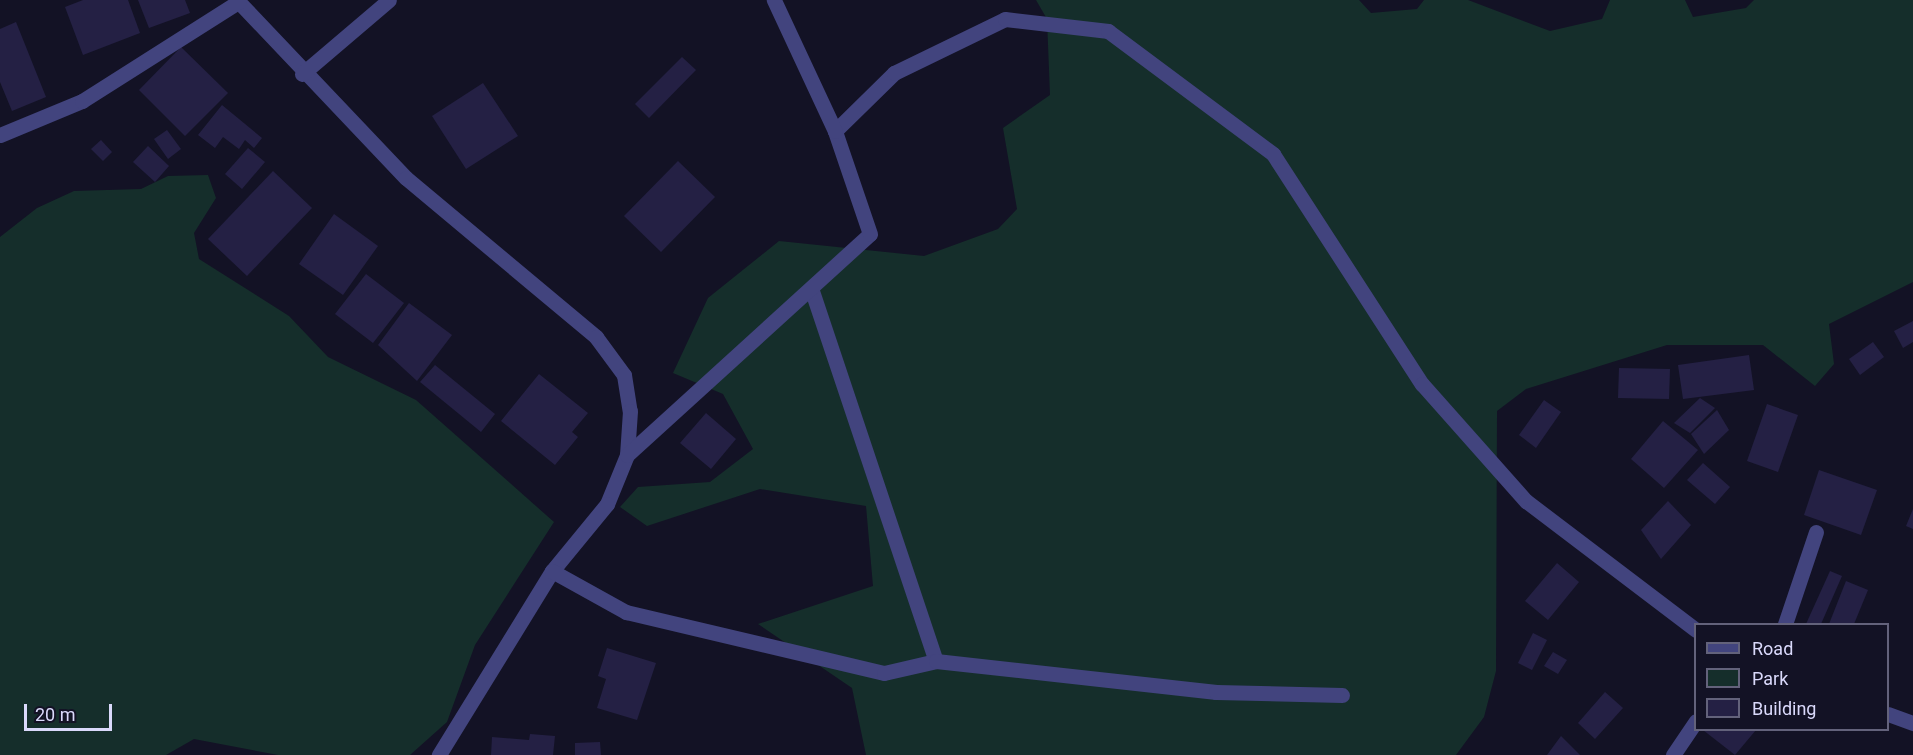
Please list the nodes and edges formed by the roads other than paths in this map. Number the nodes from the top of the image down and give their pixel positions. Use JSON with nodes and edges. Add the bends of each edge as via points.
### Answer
{"nodes":[{"id":1,"x":389,"y":0,"type":"edge"},
{"id":2,"x":774,"y":0,"type":"edge"},
{"id":3,"x":237,"y":1,"type":"edge"},
{"id":4,"x":302,"y":74,"type":"junction"},
{"id":5,"x":835,"y":131,"type":"junction"},
{"id":6,"x":0,"y":135,"type":"edge"},
{"id":7,"x":811,"y":288,"type":"junction"},
{"id":8,"x":627,"y":455,"type":"junction"},
{"id":9,"x":1816,"y":532,"type":"dead end"},
{"id":10,"x":552,"y":571,"type":"junction"},
{"id":11,"x":1785,"y":623,"type":"edge"},
{"id":12,"x":1694,"y":629,"type":"edge"},
{"id":13,"x":936,"y":661,"type":"junction"},
{"id":14,"x":1342,"y":695,"type":"dead end"},
{"id":15,"x":1889,"y":715,"type":"edge"},
{"id":16,"x":1694,"y":722,"type":"edge"},
{"id":17,"x":1913,"y":723,"type":"edge"},
{"id":18,"x":439,"y":755,"type":"edge"},
{"id":19,"x":1672,"y":755,"type":"edge"}],
"edges":[{"from":1,"to":4,"type":"street"},
{"from":2,"to":5,"type":"street"},
{"from":3,"to":4,"type":"street"},
{"from":3,"to":6,"type":"street","via":[[82,101]]},
{"from":4,"to":8,"type":"street","via":[[406,178],[596,337],[624,375],[630,411]]},
{"from":5,"to":7,"type":"street","via":[[870,234]]},
{"from":5,"to":12,"type":"street","via":[[894,73],[1005,19],[1108,31],[1273,154],[1422,384],[1526,501]]},
{"from":7,"to":8,"type":"street"},
{"from":7,"to":13,"type":"street"},
{"from":8,"to":10,"type":"street","via":[[607,504]]},
{"from":9,"to":11,"type":"street"},
{"from":10,"to":13,"type":"street","via":[[626,612],[884,673]]},
{"from":10,"to":18,"type":"street"},
{"from":13,"to":14,"type":"street","via":[[1216,692]]},
{"from":15,"to":17,"type":"street"},
{"from":16,"to":19,"type":"street"}]}
